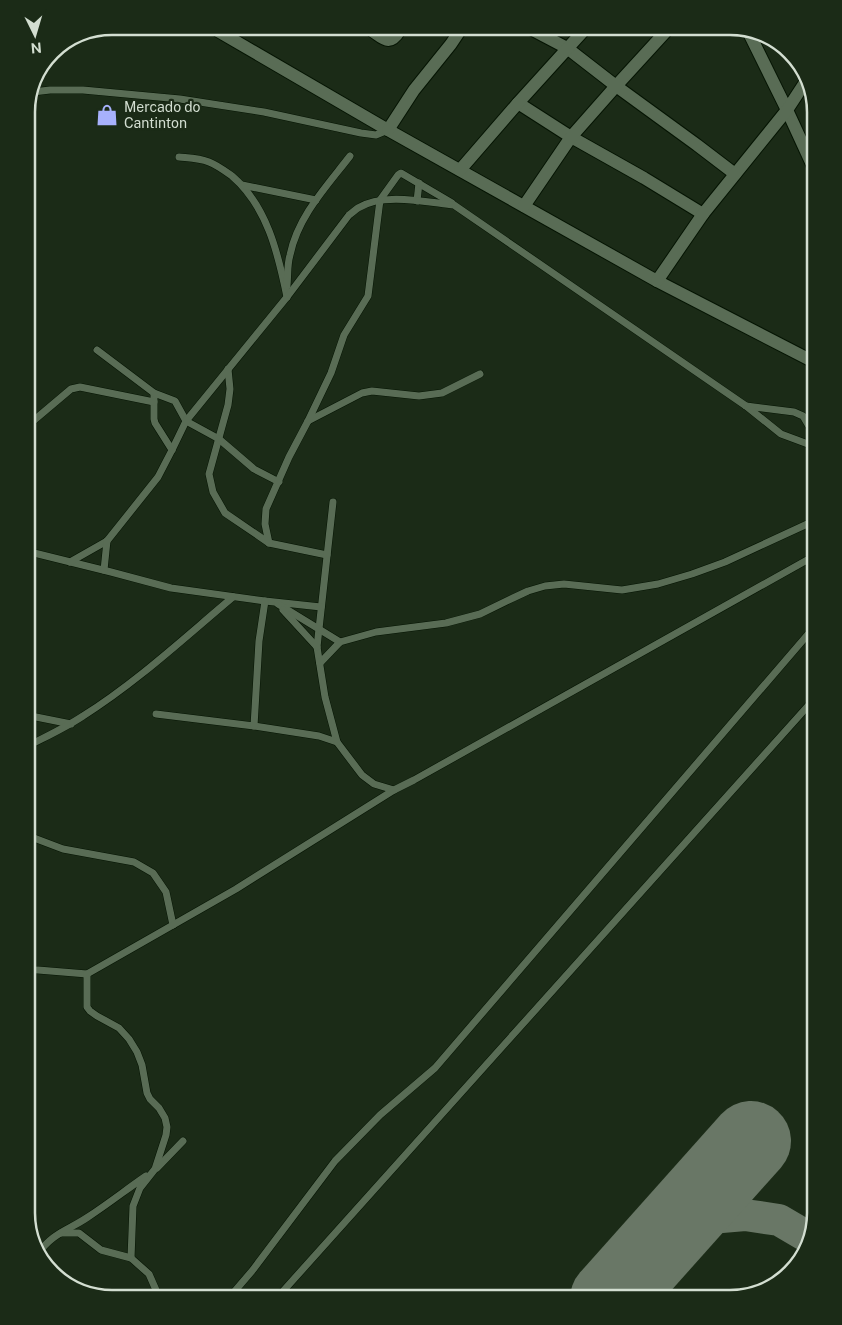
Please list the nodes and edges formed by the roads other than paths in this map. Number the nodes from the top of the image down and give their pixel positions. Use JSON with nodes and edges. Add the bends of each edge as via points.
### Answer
{"nodes":[{"id":1,"x":225,"y":35,"type":"edge"},
{"id":2,"x":378,"y":35,"type":"edge"},
{"id":3,"x":397,"y":35,"type":"edge"},
{"id":4,"x":457,"y":35,"type":"edge"},
{"id":5,"x":542,"y":35,"type":"edge"},
{"id":6,"x":579,"y":35,"type":"edge"},
{"id":7,"x":663,"y":35,"type":"edge"},
{"id":8,"x":751,"y":38,"type":"edge"},
{"id":9,"x":567,"y":48,"type":"junction"},
{"id":10,"x":616,"y":86,"type":"junction"},
{"id":11,"x":802,"y":87,"type":"edge"},
{"id":12,"x":38,"y":91,"type":"edge"},
{"id":13,"x":518,"y":103,"type":"junction"},
{"id":14,"x":787,"y":110,"type":"junction"},
{"id":15,"x":388,"y":130,"type":"junction"},
{"id":16,"x":571,"y":137,"type":"junction"},
{"id":17,"x":807,"y":153,"type":"edge"},
{"id":18,"x":350,"y":156,"type":"dead end"},
{"id":19,"x":179,"y":157,"type":"dead end"},
{"id":20,"x":460,"y":170,"type":"junction"},
{"id":21,"x":735,"y":174,"type":"junction"},
{"id":22,"x":419,"y":183,"type":"junction"},
{"id":23,"x":242,"y":185,"type":"junction"},
{"id":24,"x":316,"y":200,"type":"junction"},
{"id":25,"x":380,"y":200,"type":"junction"},
{"id":26,"x":418,"y":201,"type":"junction"},
{"id":27,"x":454,"y":205,"type":"junction"},
{"id":28,"x":524,"y":206,"type":"junction"},
{"id":29,"x":703,"y":214,"type":"junction"},
{"id":30,"x":657,"y":281,"type":"junction"},
{"id":31,"x":287,"y":296,"type":"junction"},
{"id":32,"x":96,"y":350,"type":"dead end"},
{"id":33,"x":807,"y":358,"type":"edge"},
{"id":34,"x":228,"y":370,"type":"junction"},
{"id":35,"x":480,"y":374,"type":"dead end"},
{"id":36,"x":154,"y":392,"type":"junction"},
{"id":37,"x":154,"y":402,"type":"junction"},
{"id":38,"x":746,"y":406,"type":"junction"},
{"id":39,"x":35,"y":419,"type":"edge"},
{"id":40,"x":186,"y":421,"type":"junction"},
{"id":41,"x":308,"y":421,"type":"junction"},
{"id":42,"x":807,"y":423,"type":"edge"},
{"id":43,"x":219,"y":439,"type":"junction"},
{"id":44,"x":807,"y":444,"type":"edge"},
{"id":45,"x":172,"y":450,"type":"junction"},
{"id":46,"x":279,"y":482,"type":"junction"},
{"id":47,"x":333,"y":502,"type":"dead end"},
{"id":48,"x":807,"y":524,"type":"edge"},
{"id":49,"x":106,"y":541,"type":"junction"},
{"id":50,"x":269,"y":543,"type":"junction"},
{"id":51,"x":35,"y":553,"type":"edge"},
{"id":52,"x":327,"y":555,"type":"junction"},
{"id":53,"x":807,"y":560,"type":"edge"},
{"id":54,"x":70,"y":562,"type":"junction"},
{"id":55,"x":104,"y":570,"type":"junction"},
{"id":56,"x":233,"y":598,"type":"junction"},
{"id":57,"x":265,"y":601,"type":"junction"},
{"id":58,"x":276,"y":603,"type":"junction"},
{"id":59,"x":321,"y":607,"type":"junction"},
{"id":60,"x":319,"y":629,"type":"junction"},
{"id":61,"x":807,"y":635,"type":"edge"},
{"id":62,"x":340,"y":642,"type":"junction"},
{"id":63,"x":317,"y":647,"type":"junction"},
{"id":64,"x":320,"y":663,"type":"junction"},
{"id":65,"x":807,"y":707,"type":"edge"},
{"id":66,"x":156,"y":714,"type":"dead end"},
{"id":67,"x":35,"y":717,"type":"edge"},
{"id":68,"x":71,"y":724,"type":"junction"},
{"id":69,"x":254,"y":726,"type":"junction"},
{"id":70,"x":35,"y":742,"type":"edge"},
{"id":71,"x":337,"y":742,"type":"junction"},
{"id":72,"x":394,"y":790,"type":"junction"},
{"id":73,"x":35,"y":838,"type":"edge"},
{"id":74,"x":172,"y":926,"type":"junction"},
{"id":75,"x":35,"y":970,"type":"edge"},
{"id":76,"x":87,"y":974,"type":"junction"},
{"id":77,"x":183,"y":1141,"type":"dead end"},
{"id":78,"x":155,"y":1169,"type":"junction"},
{"id":79,"x":59,"y":1233,"type":"junction"},
{"id":80,"x":43,"y":1247,"type":"edge"},
{"id":81,"x":131,"y":1258,"type":"junction"},
{"id":82,"x":156,"y":1290,"type":"edge"},
{"id":83,"x":235,"y":1290,"type":"edge"},
{"id":84,"x":284,"y":1290,"type":"edge"}],
"edges":[{"from":1,"to":15,"type":"street"},
{"from":2,"to":3,"type":"street","via":[[386,40]]},
{"from":4,"to":15,"type":"street"},
{"from":5,"to":9,"type":"street"},
{"from":6,"to":9,"type":"street"},
{"from":7,"to":10,"type":"street"},
{"from":8,"to":14,"type":"street"},
{"from":9,"to":10,"type":"street"},
{"from":9,"to":13,"type":"street"},
{"from":10,"to":16,"type":"street"},
{"from":10,"to":21,"type":"street"},
{"from":11,"to":14,"type":"street"},
{"from":12,"to":15,"type":"lane","via":[[83,90],[180,99],[264,112],[361,133],[376,135]]},
{"from":13,"to":16,"type":"street"},
{"from":13,"to":20,"type":"street"},
{"from":14,"to":17,"type":"street"},
{"from":14,"to":21,"type":"street"},
{"from":15,"to":20,"type":"street"},
{"from":16,"to":28,"type":"street"},
{"from":16,"to":29,"type":"street"},
{"from":18,"to":24,"type":"lane"},
{"from":19,"to":23,"type":"lane","via":[[211,162]]},
{"from":20,"to":28,"type":"street"},
{"from":21,"to":29,"type":"street"},
{"from":22,"to":25,"type":"lane","via":[[398,174]]},
{"from":22,"to":26,"type":"lane"},
{"from":22,"to":27,"type":"lane"},
{"from":23,"to":24,"type":"lane"},
{"from":23,"to":31,"type":"lane","via":[[260,210],[270,232]]},
{"from":24,"to":31,"type":"lane","via":[[296,233],[290,254]]},
{"from":25,"to":26,"type":"lane"},
{"from":25,"to":31,"type":"lane","via":[[359,207],[349,215]]},
{"from":25,"to":41,"type":"lane","via":[[368,296],[344,335],[331,373]]},
{"from":26,"to":27,"type":"lane"},
{"from":27,"to":38,"type":"lane"},
{"from":28,"to":30,"type":"street"},
{"from":29,"to":30,"type":"street"},
{"from":30,"to":33,"type":"street"},
{"from":31,"to":34,"type":"lane"},
{"from":32,"to":36,"type":"lane"},
{"from":34,"to":40,"type":"lane"},
{"from":34,"to":43,"type":"lane","via":[[228,406]]},
{"from":35,"to":41,"type":"lane","via":[[442,393],[419,396],[372,391],[362,393]]},
{"from":36,"to":37,"type":"lane"},
{"from":36,"to":40,"type":"lane","via":[[175,402]]},
{"from":37,"to":39,"type":"lane","via":[[80,386],[71,389]]},
{"from":37,"to":45,"type":"lane","via":[[155,423]]},
{"from":38,"to":42,"type":"lane","via":[[794,412],[803,416]]},
{"from":38,"to":44,"type":"lane","via":[[781,434]]},
{"from":40,"to":43,"type":"lane"},
{"from":40,"to":45,"type":"lane"},
{"from":41,"to":46,"type":"lane"},
{"from":43,"to":46,"type":"lane","via":[[254,469]]},
{"from":43,"to":50,"type":"lane","via":[[210,474],[213,492],[225,513]]},
{"from":45,"to":49,"type":"lane","via":[[158,477]]},
{"from":46,"to":50,"type":"lane","via":[[266,509]]},
{"from":47,"to":52,"type":"lane"},
{"from":48,"to":62,"type":"lane","via":[[725,562],[658,584],[622,590],[564,584],[545,586],[480,614],[446,623],[376,632]]},
{"from":49,"to":54,"type":"lane"},
{"from":49,"to":55,"type":"lane"},
{"from":50,"to":52,"type":"lane"},
{"from":51,"to":54,"type":"lane"},
{"from":52,"to":59,"type":"lane"},
{"from":53,"to":72,"type":"lane"},
{"from":54,"to":55,"type":"lane"},
{"from":55,"to":56,"type":"lane","via":[[171,588]]},
{"from":56,"to":57,"type":"lane"},
{"from":56,"to":68,"type":"lane","via":[[136,679]]},
{"from":57,"to":58,"type":"lane"},
{"from":57,"to":69,"type":"lane"},
{"from":58,"to":59,"type":"lane"},
{"from":58,"to":60,"type":"lane"},
{"from":58,"to":63,"type":"lane"},
{"from":59,"to":60,"type":"lane"},
{"from":60,"to":62,"type":"lane"},
{"from":60,"to":63,"type":"lane"},
{"from":61,"to":83,"type":"lane","via":[[435,1068],[380,1115],[335,1161]]},
{"from":62,"to":64,"type":"lane"},
{"from":63,"to":64,"type":"lane"},
{"from":64,"to":71,"type":"lane"},
{"from":65,"to":84,"type":"lane"},
{"from":66,"to":69,"type":"lane"},
{"from":67,"to":68,"type":"lane"},
{"from":68,"to":70,"type":"lane"},
{"from":69,"to":71,"type":"lane"},
{"from":71,"to":72,"type":"lane","via":[[362,775],[374,784]]},
{"from":72,"to":74,"type":"lane"},
{"from":73,"to":74,"type":"lane","via":[[63,849],[134,862],[152,873],[166,892]]},
{"from":74,"to":76,"type":"lane"},
{"from":75,"to":76,"type":"lane"},
{"from":76,"to":78,"type":"lane","via":[[87,1007],[96,1016],[119,1028],[129,1039],[142,1065],[147,1093],[165,1118],[166,1135]]},
{"from":77,"to":78,"type":"lane"},
{"from":78,"to":79,"type":"lane"},
{"from":78,"to":81,"type":"lane","via":[[140,1188],[133,1206]]},
{"from":79,"to":80,"type":"lane"},
{"from":79,"to":81,"type":"lane","via":[[79,1233],[101,1250]]},
{"from":81,"to":82,"type":"lane","via":[[149,1274]]}]}
